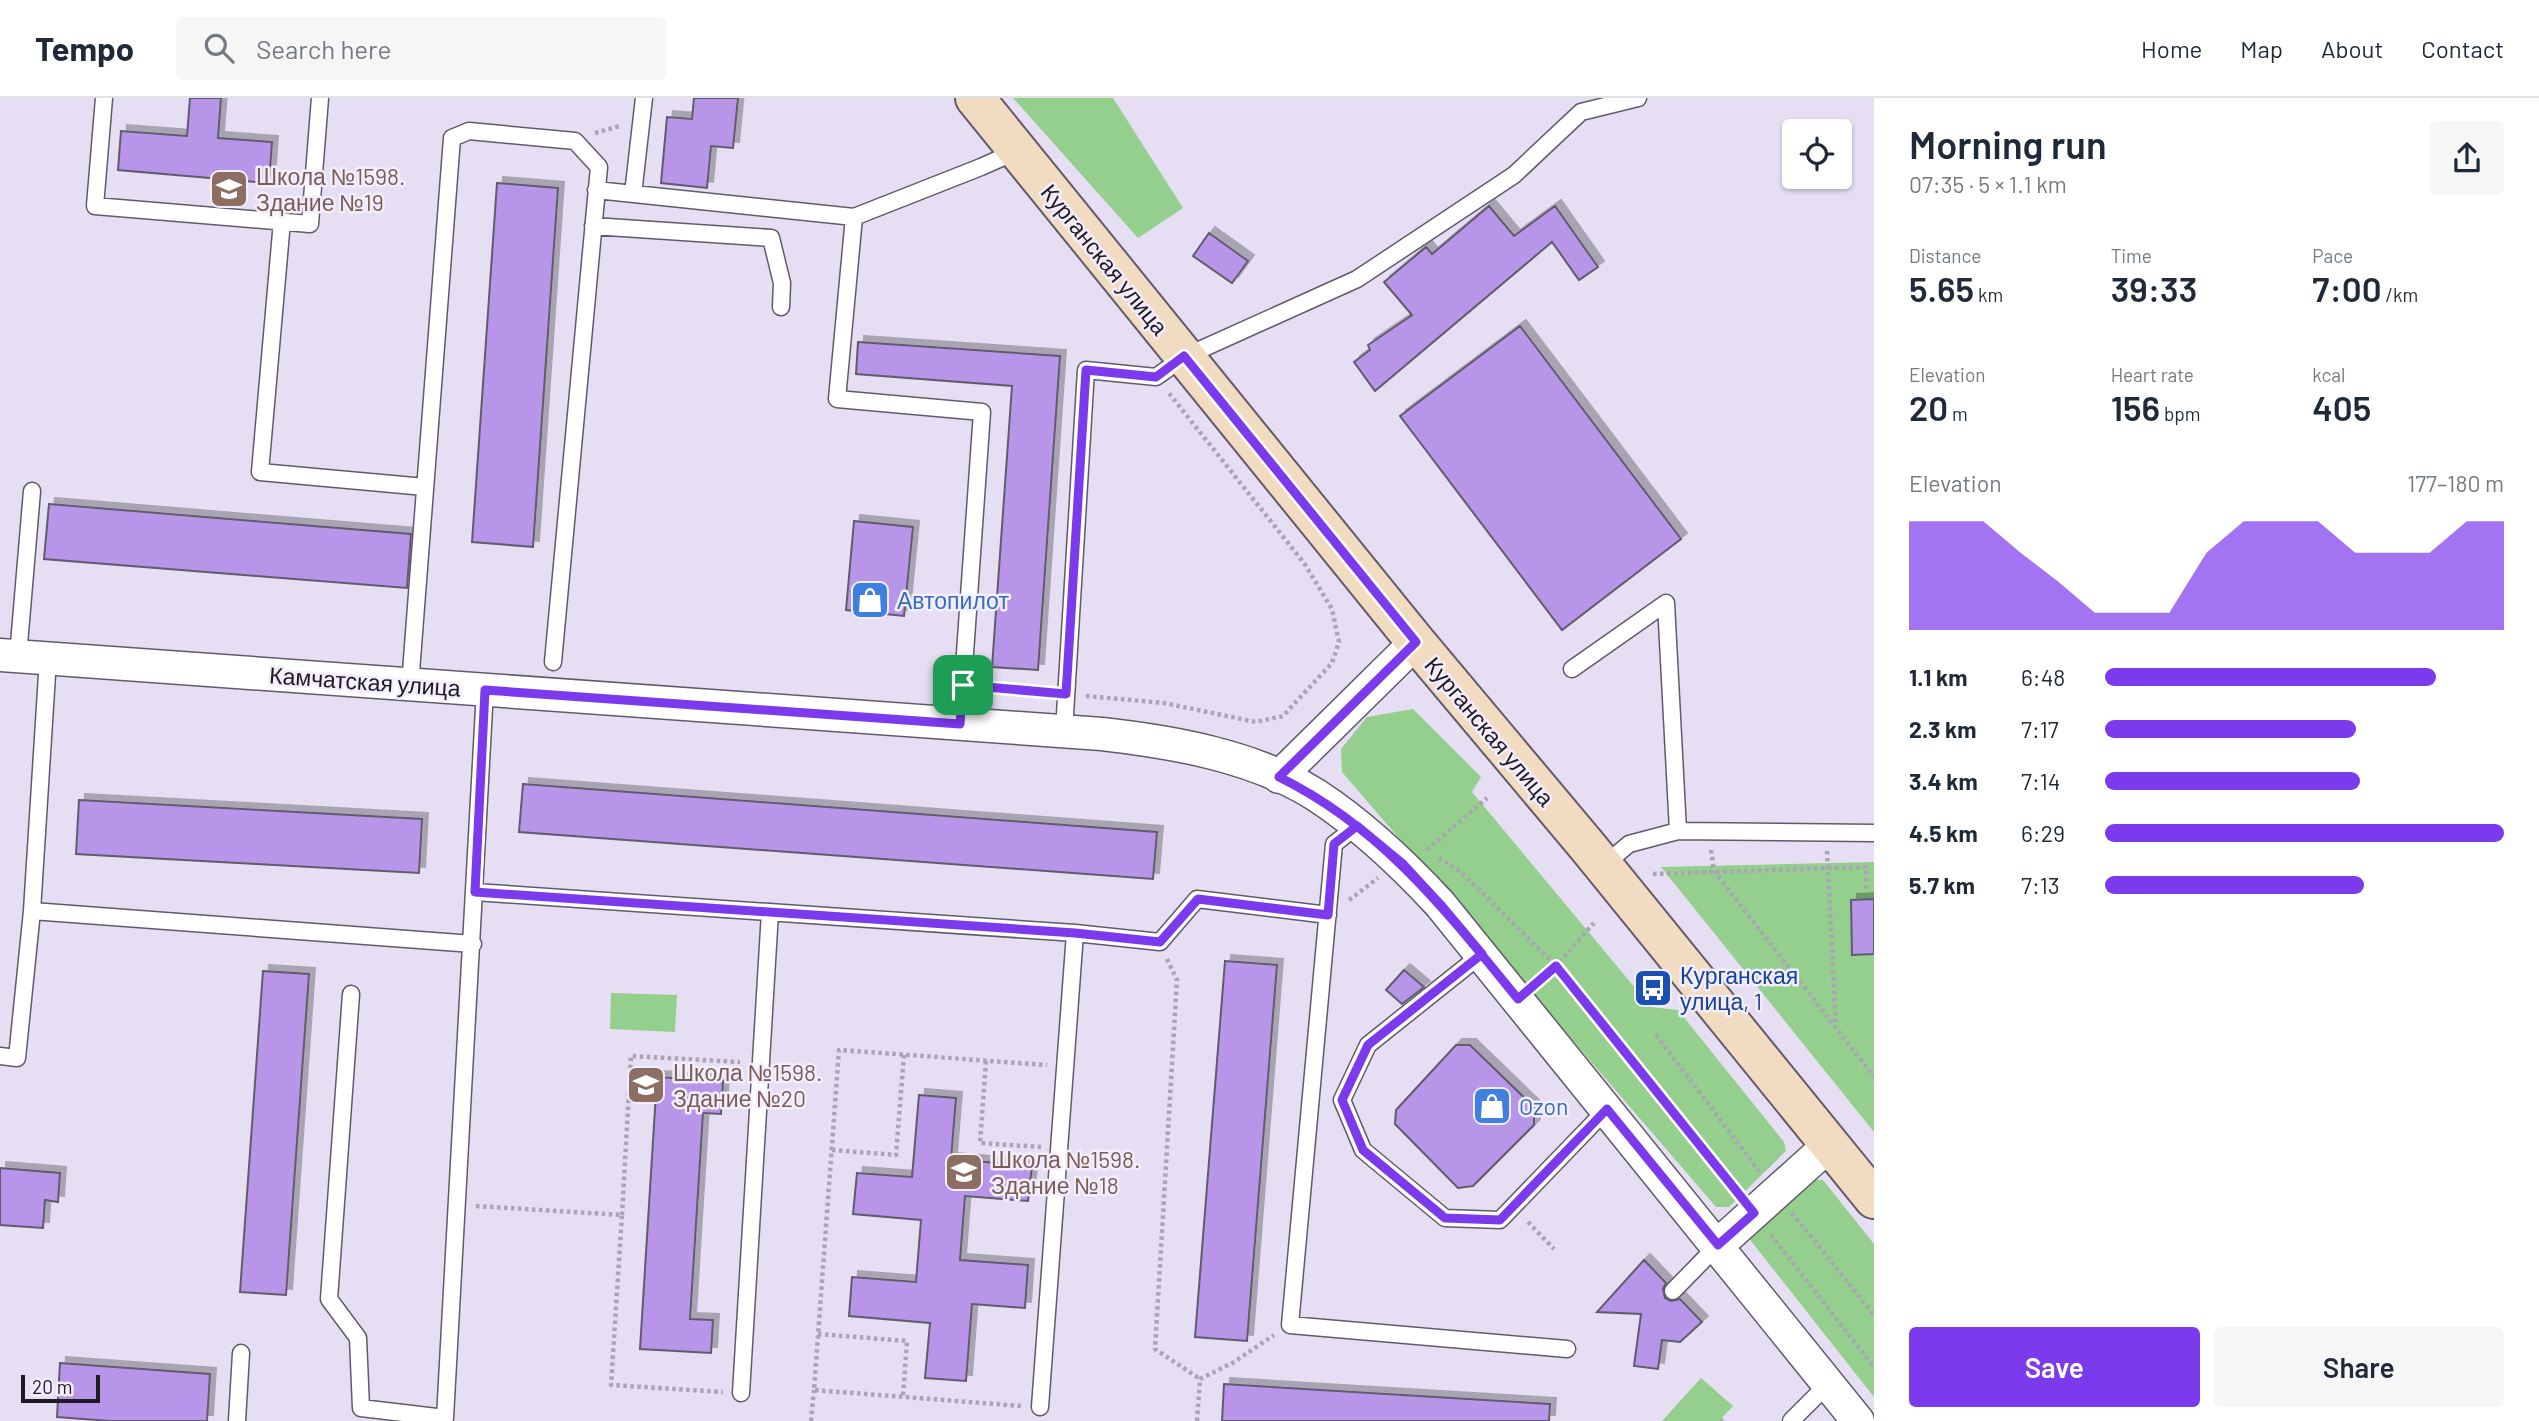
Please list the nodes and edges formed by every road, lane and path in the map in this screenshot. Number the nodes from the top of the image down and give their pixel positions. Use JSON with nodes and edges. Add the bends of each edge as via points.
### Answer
{"nodes":[{"id":1,"x":104,"y":98,"type":"edge"},
{"id":2,"x":320,"y":98,"type":"edge"},
{"id":3,"x":644,"y":98,"type":"edge"},
{"id":4,"x":975,"y":98,"type":"edge"},
{"id":5,"x":1638,"y":98,"type":"edge"},
{"id":6,"x":626,"y":125,"type":"dead end"},
{"id":7,"x":599,"y":131,"type":"dead end"},
{"id":8,"x":1017,"y":150,"type":"junction"},
{"id":9,"x":596,"y":190,"type":"junction"},
{"id":10,"x":634,"y":194,"type":"junction"},
{"id":11,"x":854,"y":217,"type":"junction"},
{"id":12,"x":282,"y":222,"type":"junction"},
{"id":13,"x":593,"y":226,"type":"junction"},
{"id":14,"x":781,"y":307,"type":"dead end"},
{"id":15,"x":1170,"y":367,"type":"junction"},
{"id":16,"x":425,"y":486,"type":"junction"},
{"id":17,"x":32,"y":491,"type":"dead end"},
{"id":18,"x":1416,"y":642,"type":"junction"},
{"id":19,"x":22,"y":657,"type":"edge"},
{"id":20,"x":553,"y":662,"type":"dead end"},
{"id":21,"x":1572,"y":669,"type":"dead end"},
{"id":22,"x":410,"y":685,"type":"junction"},
{"id":23,"x":963,"y":685,"type":"junction"},
{"id":24,"x":485,"y":690,"type":"junction"},
{"id":25,"x":1066,"y":694,"type":"junction"},
{"id":26,"x":960,"y":724,"type":"junction"},
{"id":27,"x":1064,"y":731,"type":"junction"},
{"id":28,"x":1279,"y":777,"type":"junction"},
{"id":29,"x":1487,"y":798,"type":"dead end"},
{"id":30,"x":1357,"y":826,"type":"junction"},
{"id":31,"x":1678,"y":831,"type":"junction"},
{"id":32,"x":1710,"y":831,"type":"junction"},
{"id":33,"x":1827,"y":832,"type":"junction"},
{"id":34,"x":1874,"y":833,"type":"edge"},
{"id":35,"x":1603,"y":866,"type":"junction"},
{"id":36,"x":1828,"y":868,"type":"junction"},
{"id":37,"x":1714,"y":871,"type":"junction"},
{"id":38,"x":1653,"y":874,"type":"dead end"},
{"id":39,"x":1379,"y":877,"type":"dead end"},
{"id":40,"x":1866,"y":889,"type":"dead end"},
{"id":41,"x":475,"y":892,"type":"junction"},
{"id":42,"x":32,"y":911,"type":"junction"},
{"id":43,"x":770,"y":912,"type":"junction"},
{"id":44,"x":1328,"y":915,"type":"junction"},
{"id":45,"x":1594,"y":923,"type":"dead end"},
{"id":46,"x":1075,"y":933,"type":"junction"},
{"id":47,"x":1160,"y":942,"type":"junction"},
{"id":48,"x":473,"y":944,"type":"junction"},
{"id":49,"x":1482,"y":954,"type":"junction"},
{"id":50,"x":1556,"y":966,"type":"junction"},
{"id":51,"x":351,"y":994,"type":"dead end"},
{"id":52,"x":1518,"y":999,"type":"junction"},
{"id":53,"x":1836,"y":1028,"type":"junction"},
{"id":54,"x":904,"y":1055,"type":"junction"},
{"id":55,"x":0,"y":1056,"type":"edge"},
{"id":56,"x":986,"y":1061,"type":"junction"},
{"id":57,"x":761,"y":1063,"type":"junction"},
{"id":58,"x":1065,"y":1066,"type":"junction"},
{"id":59,"x":1874,"y":1077,"type":"edge"},
{"id":60,"x":1607,"y":1109,"type":"junction"},
{"id":61,"x":1829,"y":1146,"type":"junction"},
{"id":62,"x":1059,"y":1148,"type":"junction"},
{"id":63,"x":832,"y":1150,"type":"junction"},
{"id":64,"x":1874,"y":1199,"type":"edge"},
{"id":65,"x":491,"y":1207,"type":"dead end"},
{"id":66,"x":1515,"y":1207,"type":"junction"},
{"id":67,"x":1754,"y":1213,"type":"junction"},
{"id":68,"x":622,"y":1215,"type":"junction"},
{"id":69,"x":1718,"y":1245,"type":"junction"},
{"id":70,"x":1554,"y":1249,"type":"dead end"},
{"id":71,"x":1673,"y":1291,"type":"dead end"},
{"id":72,"x":1290,"y":1325,"type":"junction"},
{"id":73,"x":818,"y":1334,"type":"junction"},
{"id":74,"x":1567,"y":1349,"type":"dead end"},
{"id":75,"x":241,"y":1353,"type":"dead end"},
{"id":76,"x":1874,"y":1367,"type":"edge"},
{"id":77,"x":1200,"y":1379,"type":"junction"},
{"id":78,"x":1828,"y":1384,"type":"junction"},
{"id":79,"x":814,"y":1390,"type":"junction"},
{"id":80,"x":741,"y":1392,"type":"joint"},
{"id":81,"x":903,"y":1397,"type":"junction"},
{"id":82,"x":1040,"y":1407,"type":"joint"},
{"id":83,"x":237,"y":1421,"type":"edge"},
{"id":84,"x":811,"y":1421,"type":"edge"},
{"id":85,"x":1197,"y":1421,"type":"edge"},
{"id":86,"x":1791,"y":1421,"type":"edge"},
{"id":87,"x":1858,"y":1421,"type":"edge"}],
"edges":[{"from":1,"to":12,"type":"lane","via":[[95,206]]},
{"from":2,"to":12,"type":"lane","via":[[310,224]]},
{"from":3,"to":10,"type":"lane"},
{"from":4,"to":8,"type":"street","name":"Курганская улица"},
{"from":5,"to":15,"type":"lane","via":[[1581,111],[1514,175],[1357,279]]},
{"from":6,"to":7,"type":"path"},
{"from":8,"to":11,"type":"lane"},
{"from":8,"to":15,"type":"street","name":"Курганская улица"},
{"from":9,"to":10,"type":"lane"},
{"from":9,"to":13,"type":"lane"},
{"from":9,"to":16,"type":"lane","via":[[598,166],[575,141],[470,131],[452,138]]},
{"from":10,"to":11,"type":"lane"},
{"from":11,"to":23,"type":"lane","via":[[837,398],[982,412]]},
{"from":12,"to":16,"type":"lane","via":[[260,472]]},
{"from":13,"to":14,"type":"lane","via":[[771,238],[782,283]]},
{"from":13,"to":20,"type":"lane"},
{"from":15,"to":18,"type":"street","name":"Курганская улица"},
{"from":15,"to":25,"type":"lane","via":[[1086,370]]},
{"from":15,"to":25,"type":"path","via":[[1304,563],[1332,609],[1339,642],[1332,663],[1283,716],[1256,722],[1164,703]]},
{"from":16,"to":22,"type":"lane"},
{"from":17,"to":19,"type":"lane"},
{"from":18,"to":28,"type":"street"},
{"from":18,"to":35,"type":"street","name":"Курганская улица"},
{"from":19,"to":22,"type":"street","name":"Камчатская улица"},
{"from":19,"to":42,"type":"lane"},
{"from":21,"to":31,"type":"lane","via":[[1666,603]]},
{"from":22,"to":24,"type":"street","name":"Камчатская улица"},
{"from":23,"to":25,"type":"path"},
{"from":23,"to":26,"type":"lane"},
{"from":24,"to":26,"type":"street","name":"Камчатская улица"},
{"from":24,"to":41,"type":"lane"},
{"from":25,"to":27,"type":"lane"},
{"from":26,"to":27,"type":"street","name":"Камчатская улица"},
{"from":27,"to":28,"type":"street","name":"Камчатская улица","via":[[1196,748]]},
{"from":28,"to":30,"type":"street","name":"Камчатская улица","via":[[1315,794]]},
{"from":29,"to":50,"type":"path","via":[[1426,850],[1461,872]]},
{"from":30,"to":44,"type":"lane","via":[[1334,844]]},
{"from":30,"to":49,"type":"street","name":"Камчатская улица","via":[[1403,864]]},
{"from":31,"to":32,"type":"lane"},
{"from":31,"to":35,"type":"lane","via":[[1629,844]]},
{"from":32,"to":33,"type":"lane"},
{"from":32,"to":37,"type":"path"},
{"from":33,"to":34,"type":"lane"},
{"from":33,"to":36,"type":"path"},
{"from":35,"to":61,"type":"street","name":"Курганская улица"},
{"from":36,"to":37,"type":"path"},
{"from":36,"to":40,"type":"path","via":[[1866,867]]},
{"from":36,"to":53,"type":"path"},
{"from":37,"to":38,"type":"path"},
{"from":37,"to":53,"type":"path"},
{"from":39,"to":44,"type":"path"},
{"from":41,"to":43,"type":"lane"},
{"from":41,"to":48,"type":"lane"},
{"from":42,"to":48,"type":"lane"},
{"from":42,"to":55,"type":"lane","via":[[17,1058]]},
{"from":43,"to":46,"type":"lane"},
{"from":43,"to":57,"type":"lane"},
{"from":44,"to":47,"type":"lane","via":[[1198,899]]},
{"from":44,"to":72,"type":"lane"},
{"from":45,"to":50,"type":"path"},
{"from":46,"to":47,"type":"lane"},
{"from":46,"to":58,"type":"lane"},
{"from":47,"to":77,"type":"path","via":[[1177,981],[1155,1349]]},
{"from":48,"to":51,"type":"lane","via":[[445,1418],[362,1408],[358,1338],[330,1299]]},
{"from":49,"to":52,"type":"street","name":"Камчатская улица"},
{"from":49,"to":66,"type":"lane","via":[[1368,1045],[1342,1100],[1363,1150],[1445,1218],[1500,1220]]},
{"from":50,"to":52,"type":"path"},
{"from":50,"to":67,"type":"path"},
{"from":52,"to":60,"type":"street","name":"Камчатская улица"},
{"from":53,"to":59,"type":"path"},
{"from":54,"to":56,"type":"path"},
{"from":54,"to":63,"type":"path","via":[[896,1155]]},
{"from":54,"to":63,"type":"path","via":[[839,1050]]},
{"from":56,"to":58,"type":"path"},
{"from":56,"to":62,"type":"path","via":[[981,1143]]},
{"from":57,"to":68,"type":"path","via":[[631,1056]]},
{"from":57,"to":80,"type":"lane"},
{"from":58,"to":62,"type":"lane"},
{"from":60,"to":66,"type":"lane"},
{"from":60,"to":69,"type":"street","name":"Камчатская улица"},
{"from":61,"to":64,"type":"street","name":"Курганская улица"},
{"from":61,"to":67,"type":"street"},
{"from":62,"to":82,"type":"lane"},
{"from":63,"to":73,"type":"path"},
{"from":65,"to":68,"type":"path"},
{"from":66,"to":70,"type":"path"},
{"from":67,"to":69,"type":"street"},
{"from":67,"to":76,"type":"path"},
{"from":68,"to":80,"type":"path","via":[[611,1385]]},
{"from":69,"to":71,"type":"lane"},
{"from":69,"to":78,"type":"street","name":"Камчатская улица"},
{"from":72,"to":74,"type":"lane"},
{"from":72,"to":77,"type":"path"},
{"from":73,"to":79,"type":"path"},
{"from":73,"to":81,"type":"path","via":[[907,1340]]},
{"from":75,"to":83,"type":"lane"},
{"from":77,"to":85,"type":"path"},
{"from":78,"to":86,"type":"lane"},
{"from":78,"to":87,"type":"street","name":"Камчатская улица"},
{"from":79,"to":81,"type":"path"},
{"from":79,"to":84,"type":"path"},
{"from":81,"to":82,"type":"path"}]}
